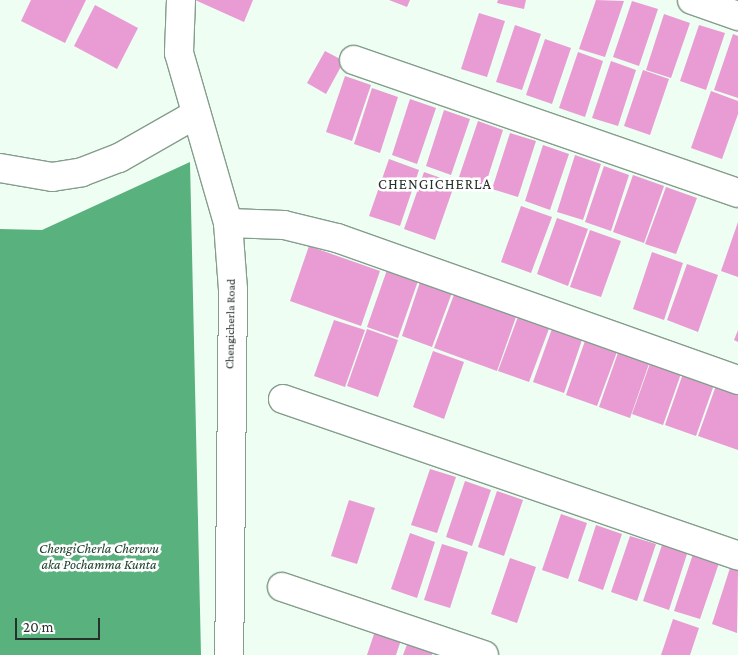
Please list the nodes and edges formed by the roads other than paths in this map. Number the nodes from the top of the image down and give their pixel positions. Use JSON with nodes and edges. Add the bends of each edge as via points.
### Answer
{"nodes":[{"id":1,"x":181,"y":0,"type":"edge"},
{"id":2,"x":692,"y":0,"type":"edge"},
{"id":3,"x":738,"y":16,"type":"edge"},
{"id":4,"x":354,"y":60,"type":"dead end"},
{"id":5,"x":196,"y":114,"type":"junction"},
{"id":6,"x":2,"y":172,"type":"edge"},
{"id":7,"x":738,"y":193,"type":"edge"},
{"id":8,"x":228,"y":223,"type":"junction"},
{"id":9,"x":738,"y":380,"type":"edge"},
{"id":10,"x":283,"y":399,"type":"dead end"},
{"id":11,"x":738,"y":556,"type":"edge"},
{"id":12,"x":282,"y":587,"type":"dead end"},
{"id":13,"x":229,"y":655,"type":"edge"},
{"id":14,"x":484,"y":655,"type":"edge"}],
"edges":[{"from":1,"to":5,"type":"street","name":"Chengicherla Road","via":[[179,54]]},
{"from":2,"to":3,"type":"street"},
{"from":4,"to":7,"type":"street"},
{"from":5,"to":6,"type":"street","via":[[119,158],[82,172],[52,178]]},
{"from":5,"to":8,"type":"street","name":"Chengicherla Road"},
{"from":8,"to":9,"type":"street","via":[[284,225],[337,238]]},
{"from":8,"to":13,"type":"street","name":"Chengicherla Road","via":[[233,290]]},
{"from":10,"to":11,"type":"street"},
{"from":12,"to":14,"type":"street"}]}
